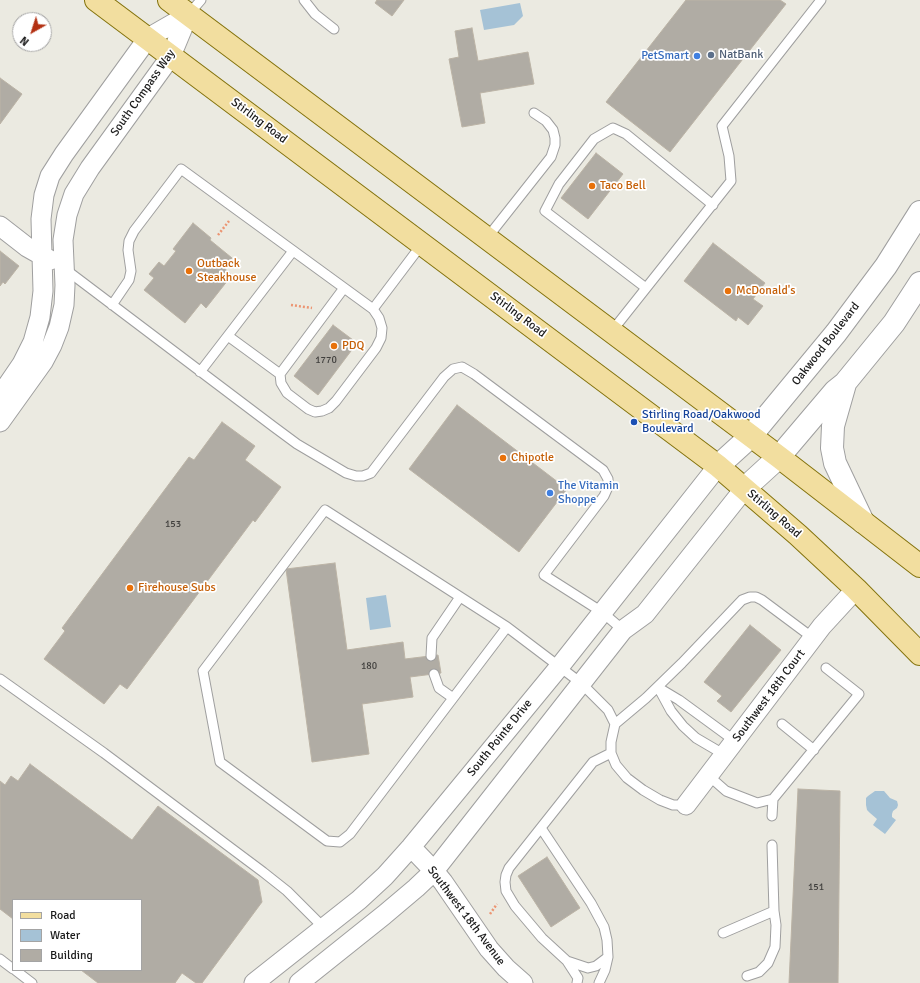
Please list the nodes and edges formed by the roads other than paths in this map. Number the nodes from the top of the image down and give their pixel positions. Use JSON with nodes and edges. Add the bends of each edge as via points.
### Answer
{"nodes":[{"id":1,"x":96,"y":0,"type":"edge"},
{"id":2,"x":169,"y":0,"type":"edge"},
{"id":3,"x":304,"y":0,"type":"edge"},
{"id":4,"x":821,"y":0,"type":"edge"},
{"id":5,"x":194,"y":7,"type":"edge"},
{"id":6,"x":334,"y":28,"type":"dead end"},
{"id":7,"x":148,"y":38,"type":"junction"},
{"id":8,"x":171,"y":56,"type":"junction"},
{"id":9,"x":534,"y":113,"type":"dead end"},
{"id":10,"x":713,"y":205,"type":"junction"},
{"id":11,"x":920,"y":212,"type":"edge"},
{"id":12,"x":0,"y":226,"type":"edge"},
{"id":13,"x":487,"y":238,"type":"junction"},
{"id":14,"x":422,"y":244,"type":"junction"},
{"id":15,"x":293,"y":251,"type":"junction"},
{"id":16,"x":42,"y":255,"type":"junction"},
{"id":17,"x":64,"y":268,"type":"junction"},
{"id":18,"x":920,"y":282,"type":"edge"},
{"id":19,"x":344,"y":288,"type":"junction"},
{"id":20,"x":646,"y":288,"type":"junction"},
{"id":21,"x":112,"y":305,"type":"junction"},
{"id":22,"x":373,"y":309,"type":"junction"},
{"id":23,"x":611,"y":332,"type":"junction"},
{"id":24,"x":228,"y":336,"type":"junction"},
{"id":25,"x":200,"y":372,"type":"junction"},
{"id":26,"x":280,"y":374,"type":"junction"},
{"id":27,"x":845,"y":383,"type":"junction"},
{"id":28,"x":0,"y":396,"type":"edge"},
{"id":29,"x":0,"y":422,"type":"edge"},
{"id":30,"x":750,"y":437,"type":"junction"},
{"id":31,"x":779,"y":457,"type":"junction"},
{"id":32,"x":718,"y":466,"type":"junction"},
{"id":33,"x":745,"y":488,"type":"junction"},
{"id":34,"x":863,"y":522,"type":"junction"},
{"id":35,"x":920,"y":566,"type":"edge"},
{"id":36,"x":856,"y":589,"type":"junction"},
{"id":37,"x":460,"y":597,"type":"junction"},
{"id":38,"x":602,"y":612,"type":"junction"},
{"id":39,"x":507,"y":627,"type":"junction"},
{"id":40,"x":624,"y":630,"type":"junction"},
{"id":41,"x":813,"y":638,"type":"junction"},
{"id":42,"x":920,"y":654,"type":"edge"},
{"id":43,"x":432,"y":656,"type":"dead end"},
{"id":44,"x":560,"y":666,"type":"junction"},
{"id":45,"x":826,"y":668,"type":"dead end"},
{"id":46,"x":434,"y":674,"type":"dead end"},
{"id":47,"x":0,"y":679,"type":"edge"},
{"id":48,"x":580,"y":683,"type":"junction"},
{"id":49,"x":658,"y":687,"type":"junction"},
{"id":50,"x":453,"y":698,"type":"junction"},
{"id":51,"x":616,"y":724,"type":"junction"},
{"id":52,"x":782,"y":724,"type":"dead end"},
{"id":53,"x":730,"y":748,"type":"junction"},
{"id":54,"x":814,"y":750,"type":"junction"},
{"id":55,"x":611,"y":753,"type":"junction"},
{"id":56,"x":709,"y":776,"type":"junction"},
{"id":57,"x":773,"y":799,"type":"junction"},
{"id":58,"x":686,"y":805,"type":"joint"},
{"id":59,"x":772,"y":816,"type":"dead end"},
{"id":60,"x":541,"y":828,"type":"junction"},
{"id":61,"x":772,"y":845,"type":"dead end"},
{"id":62,"x":411,"y":847,"type":"junction"},
{"id":63,"x":434,"y":870,"type":"junction"},
{"id":64,"x":774,"y":911,"type":"junction"},
{"id":65,"x":324,"y":928,"type":"junction"},
{"id":66,"x":723,"y":933,"type":"dead end"},
{"id":67,"x":608,"y":958,"type":"junction"},
{"id":68,"x":0,"y":959,"type":"edge"},
{"id":69,"x":567,"y":961,"type":"junction"},
{"id":70,"x":12,"y":968,"type":"edge"},
{"id":71,"x":17,"y":971,"type":"edge"},
{"id":72,"x":747,"y":976,"type":"dead end"},
{"id":73,"x":32,"y":983,"type":"edge"},
{"id":74,"x":254,"y":983,"type":"edge"},
{"id":75,"x":298,"y":983,"type":"edge"},
{"id":76,"x":523,"y":983,"type":"edge"},
{"id":77,"x":577,"y":983,"type":"edge"},
{"id":78,"x":599,"y":983,"type":"edge"}],
"edges":[{"from":1,"to":7,"type":"main road","name":"Stirling Road"},
{"from":2,"to":5,"type":"main road"},
{"from":3,"to":6,"type":"lane","via":[[315,14]]},
{"from":4,"to":10,"type":"lane","via":[[722,126],[729,156],[731,181]]},
{"from":5,"to":7,"type":"street","name":"South Compass Way"},
{"from":5,"to":8,"type":"street","name":"South Compass Way"},
{"from":5,"to":13,"type":"main road"},
{"from":7,"to":8,"type":"main road","name":"Stirling Road"},
{"from":7,"to":16,"type":"street","name":"South Compass Way","via":[[50,176],[41,219]]},
{"from":8,"to":14,"type":"main road","name":"Stirling Road"},
{"from":8,"to":17,"type":"street","name":"South Compass Way","via":[[74,194],[63,240]]},
{"from":9,"to":13,"type":"lane","via":[[553,130],[555,145],[551,157]]},
{"from":10,"to":20,"type":"lane"},
{"from":10,"to":20,"type":"lane","via":[[626,134],[613,128],[594,139],[559,184],[545,211]]},
{"from":11,"to":30,"type":"street","name":"Oakwood Boulevard","via":[[868,290]]},
{"from":12,"to":16,"type":"street"},
{"from":13,"to":23,"type":"main road"},
{"from":14,"to":22,"type":"lane"},
{"from":14,"to":32,"type":"main road","name":"Stirling Road"},
{"from":15,"to":19,"type":"lane"},
{"from":15,"to":21,"type":"lane","via":[[181,169],[134,231],[128,250],[131,271],[129,280]]},
{"from":15,"to":24,"type":"lane"},
{"from":16,"to":17,"type":"street"},
{"from":16,"to":28,"type":"street","name":"South Compass Way","via":[[43,291],[40,317],[33,342],[22,364]]},
{"from":17,"to":21,"type":"lane"},
{"from":17,"to":29,"type":"street","name":"South Compass Way","via":[[64,305],[52,345],[30,382]]},
{"from":18,"to":27,"type":"street","via":[[894,323]]},
{"from":19,"to":22,"type":"lane"},
{"from":19,"to":26,"type":"lane"},
{"from":20,"to":23,"type":"lane"},
{"from":21,"to":25,"type":"lane"},
{"from":22,"to":26,"type":"lane","via":[[382,328],[381,338],[372,354],[329,408],[315,412],[308,409],[287,393],[281,383]]},
{"from":23,"to":30,"type":"main road"},
{"from":24,"to":25,"type":"lane"},
{"from":24,"to":26,"type":"lane"},
{"from":25,"to":38,"type":"lane","via":[[297,444],[356,476],[371,473],[452,369],[462,367],[474,374],[603,470],[608,479],[604,496],[544,575]]},
{"from":27,"to":31,"type":"street","via":[[835,391]]},
{"from":27,"to":34,"type":"street","via":[[833,426],[832,448],[835,463]]},
{"from":30,"to":31,"type":"main road"},
{"from":30,"to":32,"type":"street","name":"Oakwood Boulevard"},
{"from":31,"to":33,"type":"street"},
{"from":31,"to":34,"type":"main road"},
{"from":32,"to":33,"type":"main road","name":"Stirling Road"},
{"from":32,"to":38,"type":"street","name":"South Pointe Drive"},
{"from":33,"to":36,"type":"main road","name":"Stirling Road"},
{"from":33,"to":40,"type":"street","via":[[645,614]]},
{"from":34,"to":35,"type":"main road"},
{"from":36,"to":41,"type":"street","name":"Southwest 18th Court"},
{"from":36,"to":42,"type":"main road","name":"Stirling Road"},
{"from":37,"to":39,"type":"lane"},
{"from":37,"to":43,"type":"lane","via":[[432,638]]},
{"from":37,"to":50,"type":"lane","via":[[325,510],[203,671],[220,762],[327,841],[340,842],[350,834]]},
{"from":38,"to":40,"type":"lane"},
{"from":38,"to":44,"type":"street","name":"South Pointe Drive"},
{"from":39,"to":44,"type":"lane"},
{"from":39,"to":50,"type":"lane"},
{"from":40,"to":48,"type":"street"},
{"from":41,"to":49,"type":"lane","via":[[762,600],[750,597],[734,607]]},
{"from":41,"to":53,"type":"street","name":"Southwest 18th Court"},
{"from":44,"to":48,"type":"lane"},
{"from":44,"to":62,"type":"street","name":"South Pointe Drive"},
{"from":45,"to":54,"type":"lane","via":[[859,694]]},
{"from":46,"to":50,"type":"lane","via":[[439,688]]},
{"from":47,"to":65,"type":"lane","via":[[104,753],[269,877]]},
{"from":48,"to":51,"type":"lane","via":[[608,710]]},
{"from":48,"to":63,"type":"street"},
{"from":49,"to":51,"type":"lane"},
{"from":49,"to":53,"type":"lane","via":[[679,700]]},
{"from":49,"to":53,"type":"lane","via":[[671,710],[696,738]]},
{"from":51,"to":55,"type":"lane"},
{"from":52,"to":54,"type":"lane"},
{"from":53,"to":56,"type":"street","name":"Southwest 18th Court"},
{"from":54,"to":57,"type":"lane"},
{"from":55,"to":58,"type":"lane","via":[[616,765],[627,778],[643,790],[673,805]]},
{"from":55,"to":60,"type":"lane","via":[[593,762]]},
{"from":56,"to":57,"type":"lane","via":[[726,791],[757,803]]},
{"from":56,"to":58,"type":"street","name":"Southwest 18th Court"},
{"from":57,"to":59,"type":"lane"},
{"from":60,"to":67,"type":"lane","via":[[604,927],[608,940]]},
{"from":60,"to":69,"type":"lane","via":[[506,875],[506,891],[525,920]]},
{"from":61,"to":64,"type":"lane"},
{"from":62,"to":63,"type":"street","name":"Southwest 18th Avenue"},
{"from":62,"to":65,"type":"street","name":"South Pointe Drive","via":[[380,880]]},
{"from":63,"to":75,"type":"street","via":[[384,915]]},
{"from":63,"to":76,"type":"street","name":"Southwest 18th Avenue","via":[[489,949]]},
{"from":64,"to":66,"type":"lane"},
{"from":64,"to":72,"type":"lane","via":[[774,947],[768,963],[759,972]]},
{"from":65,"to":74,"type":"street","name":"South Pointe Drive"},
{"from":67,"to":69,"type":"lane","via":[[588,968]]},
{"from":67,"to":78,"type":"lane","via":[[606,970]]},
{"from":68,"to":70,"type":"lane"},
{"from":69,"to":77,"type":"lane","via":[[578,978]]},
{"from":71,"to":73,"type":"lane"}]}
